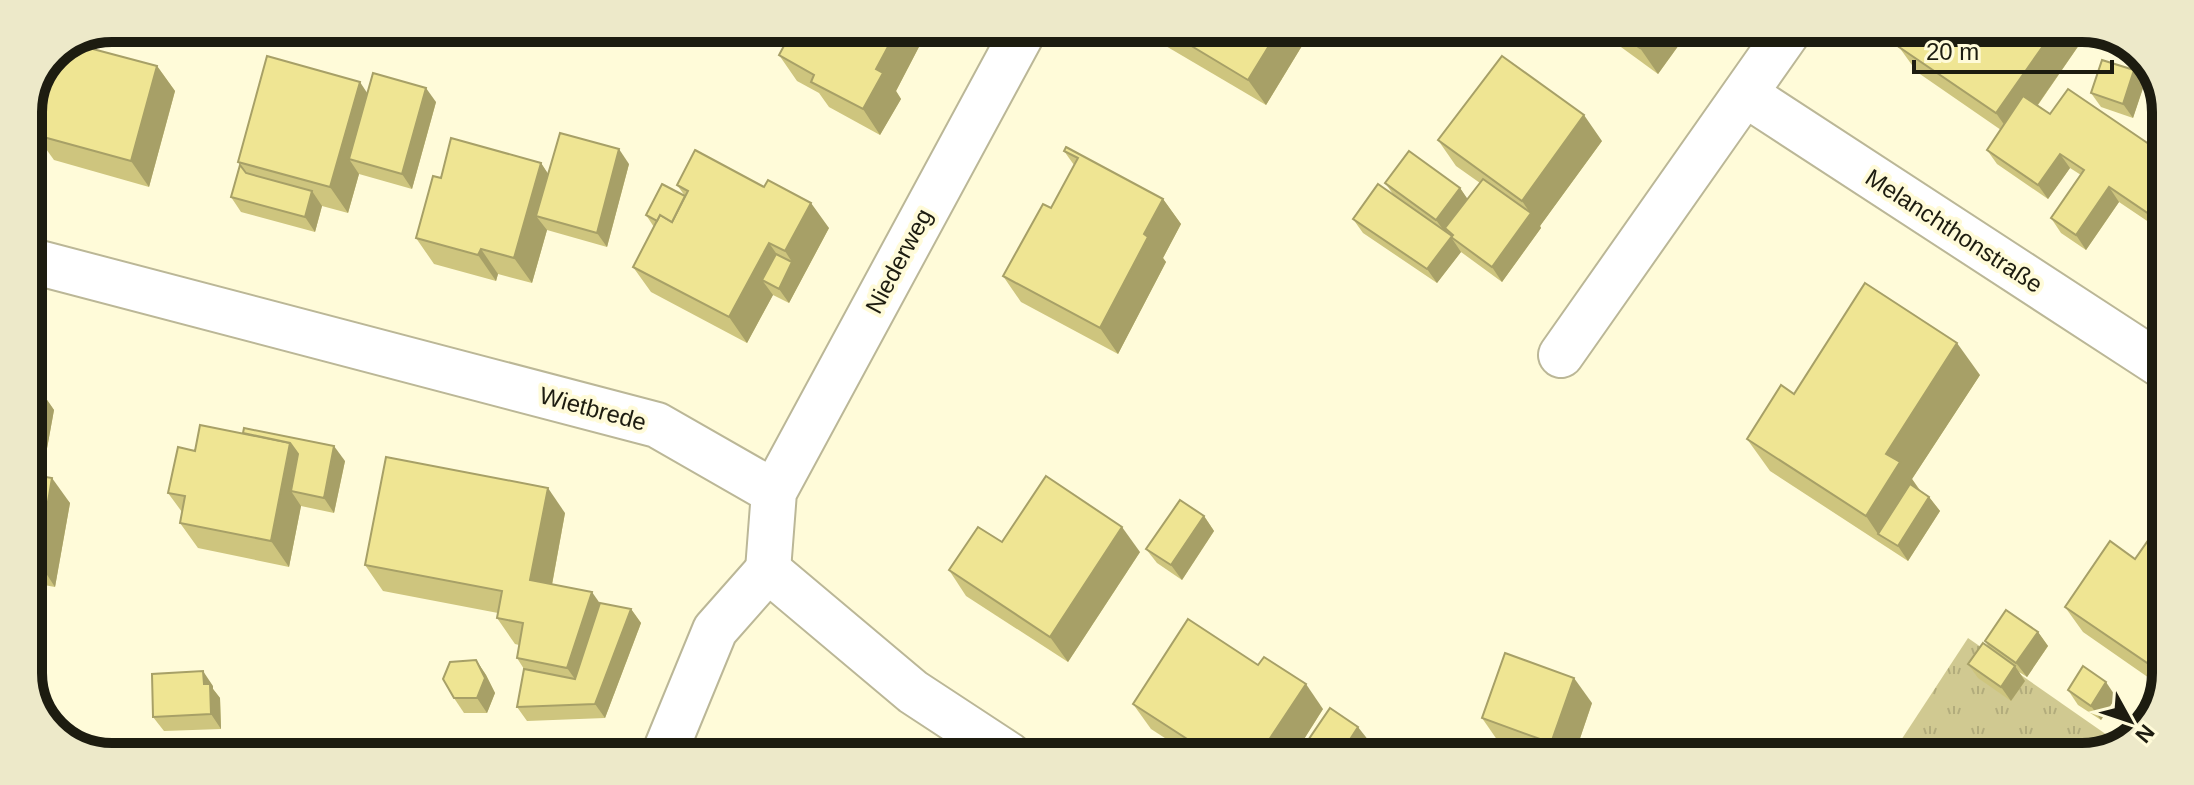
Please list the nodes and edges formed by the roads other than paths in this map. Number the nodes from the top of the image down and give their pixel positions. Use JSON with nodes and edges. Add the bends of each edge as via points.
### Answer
{"nodes":[{"id":1,"x":1018,"y":42,"type":"edge"},
{"id":2,"x":1781,"y":42,"type":"edge"},
{"id":3,"x":1745,"y":94,"type":"junction"},
{"id":4,"x":42,"y":264,"type":"edge"},
{"id":5,"x":1561,"y":355,"type":"dead end"},
{"id":6,"x":2152,"y":359,"type":"edge"},
{"id":7,"x":774,"y":492,"type":"junction"},
{"id":8,"x":768,"y":570,"type":"junction"},
{"id":9,"x":669,"y":743,"type":"edge"},
{"id":10,"x":991,"y":743,"type":"edge"}],
"edges":[{"from":1,"to":7,"type":"street","name":"Niederweg"},
{"from":2,"to":3,"type":"street"},
{"from":3,"to":5,"type":"street"},
{"from":3,"to":6,"type":"street","name":"Melanchthonstraße"},
{"from":4,"to":7,"type":"street","name":"Wietbrede","via":[[657,425]]},
{"from":7,"to":8,"type":"street"},
{"from":8,"to":9,"type":"street","via":[[715,630]]},
{"from":8,"to":10,"type":"street","via":[[913,692]]}]}
